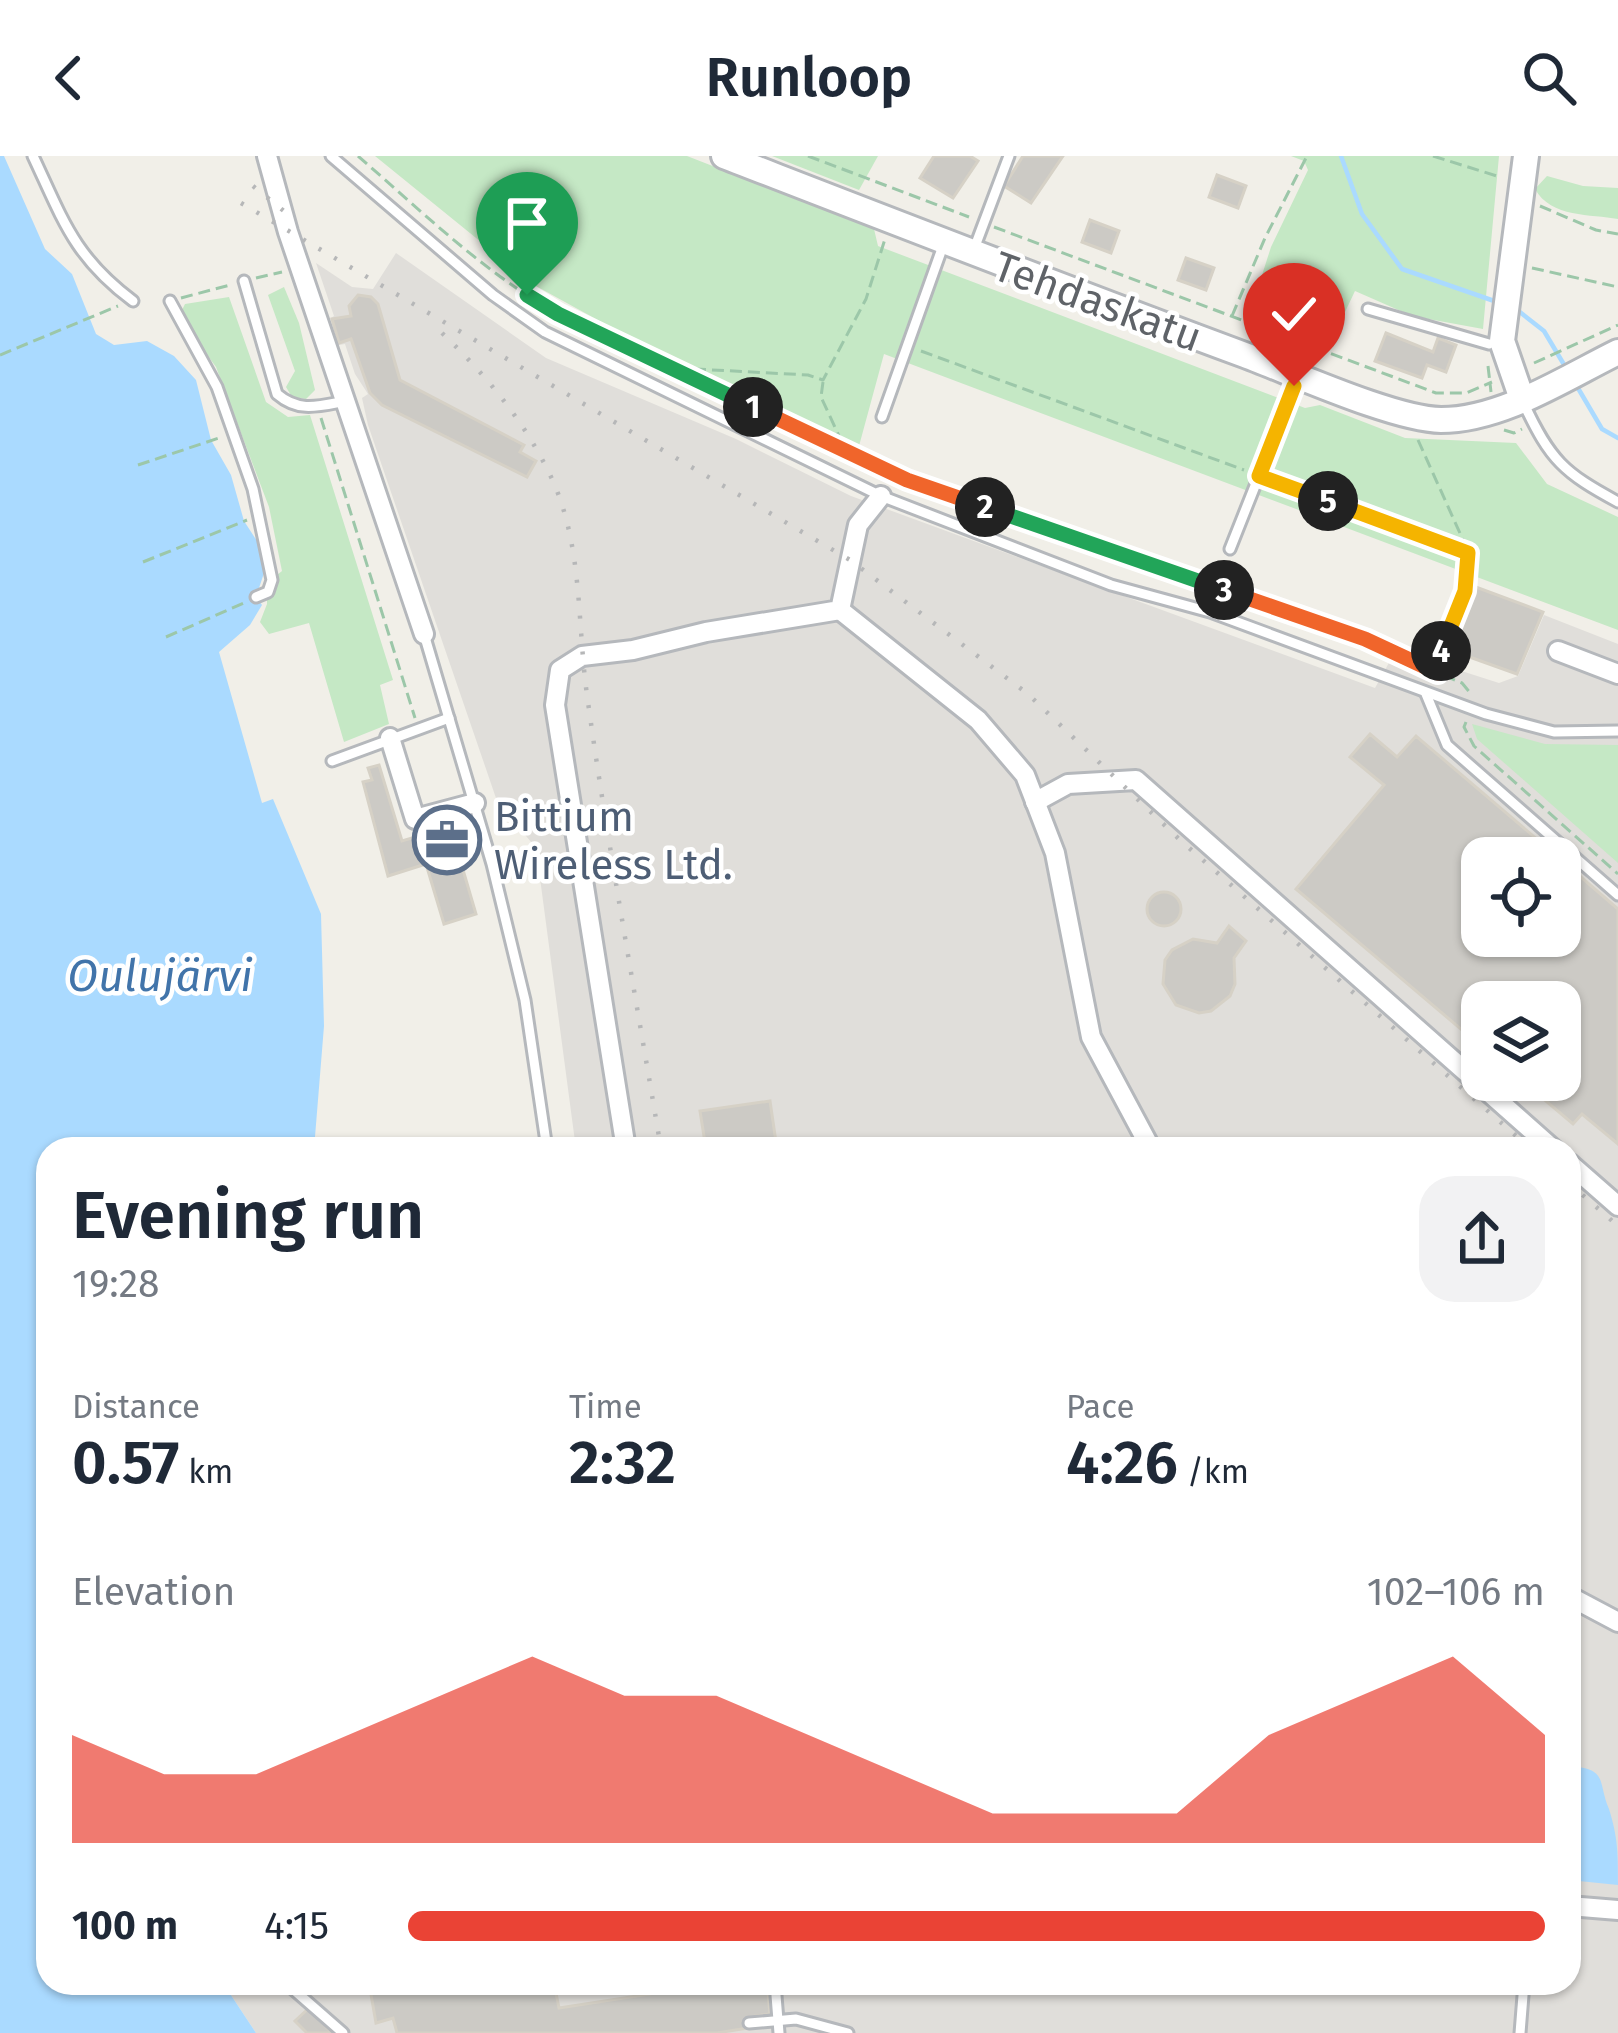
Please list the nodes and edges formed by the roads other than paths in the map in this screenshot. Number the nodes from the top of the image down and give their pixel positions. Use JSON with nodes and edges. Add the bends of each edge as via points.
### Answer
{"nodes":[{"id":1,"x":34,"y":156,"type":"edge"},
{"id":2,"x":267,"y":156,"type":"edge"},
{"id":3,"x":331,"y":156,"type":"edge"},
{"id":4,"x":724,"y":156,"type":"edge"},
{"id":5,"x":1009,"y":156,"type":"edge"},
{"id":6,"x":1526,"y":156,"type":"edge"},
{"id":7,"x":944,"y":243,"type":"junction"},
{"id":8,"x":973,"y":254,"type":"junction"},
{"id":9,"x":244,"y":281,"type":"road end"},
{"id":10,"x":133,"y":301,"type":"road end"},
{"id":11,"x":170,"y":301,"type":"road end"},
{"id":12,"x":1368,"y":309,"type":"dead end"},
{"id":13,"x":1490,"y":344,"type":"dead end"},
{"id":14,"x":1618,"y":352,"type":"edge"},
{"id":15,"x":1299,"y":375,"type":"junction"},
{"id":16,"x":1522,"y":399,"type":"junction"},
{"id":17,"x":346,"y":401,"type":"junction"},
{"id":18,"x":882,"y":418,"type":"dead end"},
{"id":19,"x":881,"y":496,"type":"junction"},
{"id":20,"x":1618,"y":502,"type":"edge"},
{"id":21,"x":1230,"y":549,"type":"dead end"},
{"id":22,"x":256,"y":597,"type":"road end"},
{"id":23,"x":840,"y":610,"type":"junction"},
{"id":24,"x":424,"y":634,"type":"joint"},
{"id":25,"x":1558,"y":651,"type":"dead end"},
{"id":26,"x":1618,"y":674,"type":"edge"},
{"id":27,"x":1426,"y":694,"type":"junction"},
{"id":28,"x":449,"y":718,"type":"junction"},
{"id":29,"x":1618,"y":731,"type":"edge"},
{"id":30,"x":390,"y":738,"type":"junction"},
{"id":31,"x":332,"y":761,"type":"dead end"},
{"id":32,"x":1035,"y":802,"type":"junction"},
{"id":33,"x":475,"y":803,"type":"junction"},
{"id":34,"x":1618,"y":895,"type":"edge"},
{"id":35,"x":545,"y":1137,"type":"edge"},
{"id":36,"x":624,"y":1137,"type":"edge"},
{"id":37,"x":1145,"y":1137,"type":"edge"},
{"id":38,"x":1539,"y":1137,"type":"edge"},
{"id":39,"x":1581,"y":1174,"type":"edge"},
{"id":40,"x":1618,"y":1207,"type":"edge"},
{"id":41,"x":1581,"y":1602,"type":"edge"},
{"id":42,"x":1618,"y":1622,"type":"edge"},
{"id":43,"x":1581,"y":1907,"type":"edge"},
{"id":44,"x":1618,"y":1910,"type":"edge"},
{"id":45,"x":300,"y":1995,"type":"edge"},
{"id":46,"x":776,"y":1995,"type":"edge"},
{"id":47,"x":1523,"y":1995,"type":"edge"},
{"id":48,"x":778,"y":2019,"type":"junction"},
{"id":49,"x":749,"y":2023,"type":"dead end"},
{"id":50,"x":343,"y":2033,"type":"edge"},
{"id":51,"x":779,"y":2033,"type":"edge"},
{"id":52,"x":848,"y":2033,"type":"edge"},
{"id":53,"x":1520,"y":2033,"type":"edge"}],
"edges":[{"from":1,"to":10,"type":"lane","via":[[80,254]]},
{"from":2,"to":17,"type":"street"},
{"from":3,"to":19,"type":"lane","via":[[545,332]]},
{"from":4,"to":7,"type":"street","name":"Tehdaskatu"},
{"from":5,"to":8,"type":"lane"},
{"from":6,"to":16,"type":"street","via":[[1502,341]]},
{"from":7,"to":8,"type":"street","name":"Tehdaskatu"},
{"from":7,"to":18,"type":"lane"},
{"from":8,"to":15,"type":"street","name":"Tehdaskatu"},
{"from":9,"to":17,"type":"lane","via":[[277,394],[289,405]]},
{"from":11,"to":22,"type":"lane","via":[[217,387],[253,489],[272,580]]},
{"from":12,"to":13,"type":"lane"},
{"from":14,"to":16,"type":"street","name":"Tehdaskatu"},
{"from":15,"to":16,"type":"street","name":"Tehdaskatu","via":[[1440,420]]},
{"from":15,"to":21,"type":"lane"},
{"from":16,"to":20,"type":"lane","via":[[1547,452]]},
{"from":17,"to":24,"type":"street"},
{"from":19,"to":23,"type":"street","via":[[858,525]]},
{"from":19,"to":27,"type":"lane"},
{"from":23,"to":32,"type":"street","via":[[978,720],[1025,775]]},
{"from":23,"to":36,"type":"street","via":[[582,656],[560,670],[555,705]]},
{"from":24,"to":28,"type":"lane"},
{"from":25,"to":26,"type":"street"},
{"from":27,"to":29,"type":"lane","via":[[1554,732]]},
{"from":27,"to":34,"type":"lane","via":[[1447,745]]},
{"from":28,"to":30,"type":"lane"},
{"from":28,"to":33,"type":"lane"},
{"from":30,"to":31,"type":"lane"},
{"from":30,"to":33,"type":"street","via":[[416,819]]},
{"from":32,"to":37,"type":"street","via":[[1066,900],[1091,1037]]},
{"from":32,"to":38,"type":"street","via":[[1068,784],[1136,780]]},
{"from":33,"to":35,"type":"lane","via":[[524,1000]]},
{"from":39,"to":40,"type":"street"},
{"from":41,"to":42,"type":"street"},
{"from":43,"to":44,"type":"street"},
{"from":45,"to":50,"type":"lane"},
{"from":46,"to":48,"type":"lane"},
{"from":47,"to":53,"type":"lane"},
{"from":48,"to":49,"type":"lane"},
{"from":48,"to":51,"type":"lane"},
{"from":48,"to":52,"type":"lane"}]}
